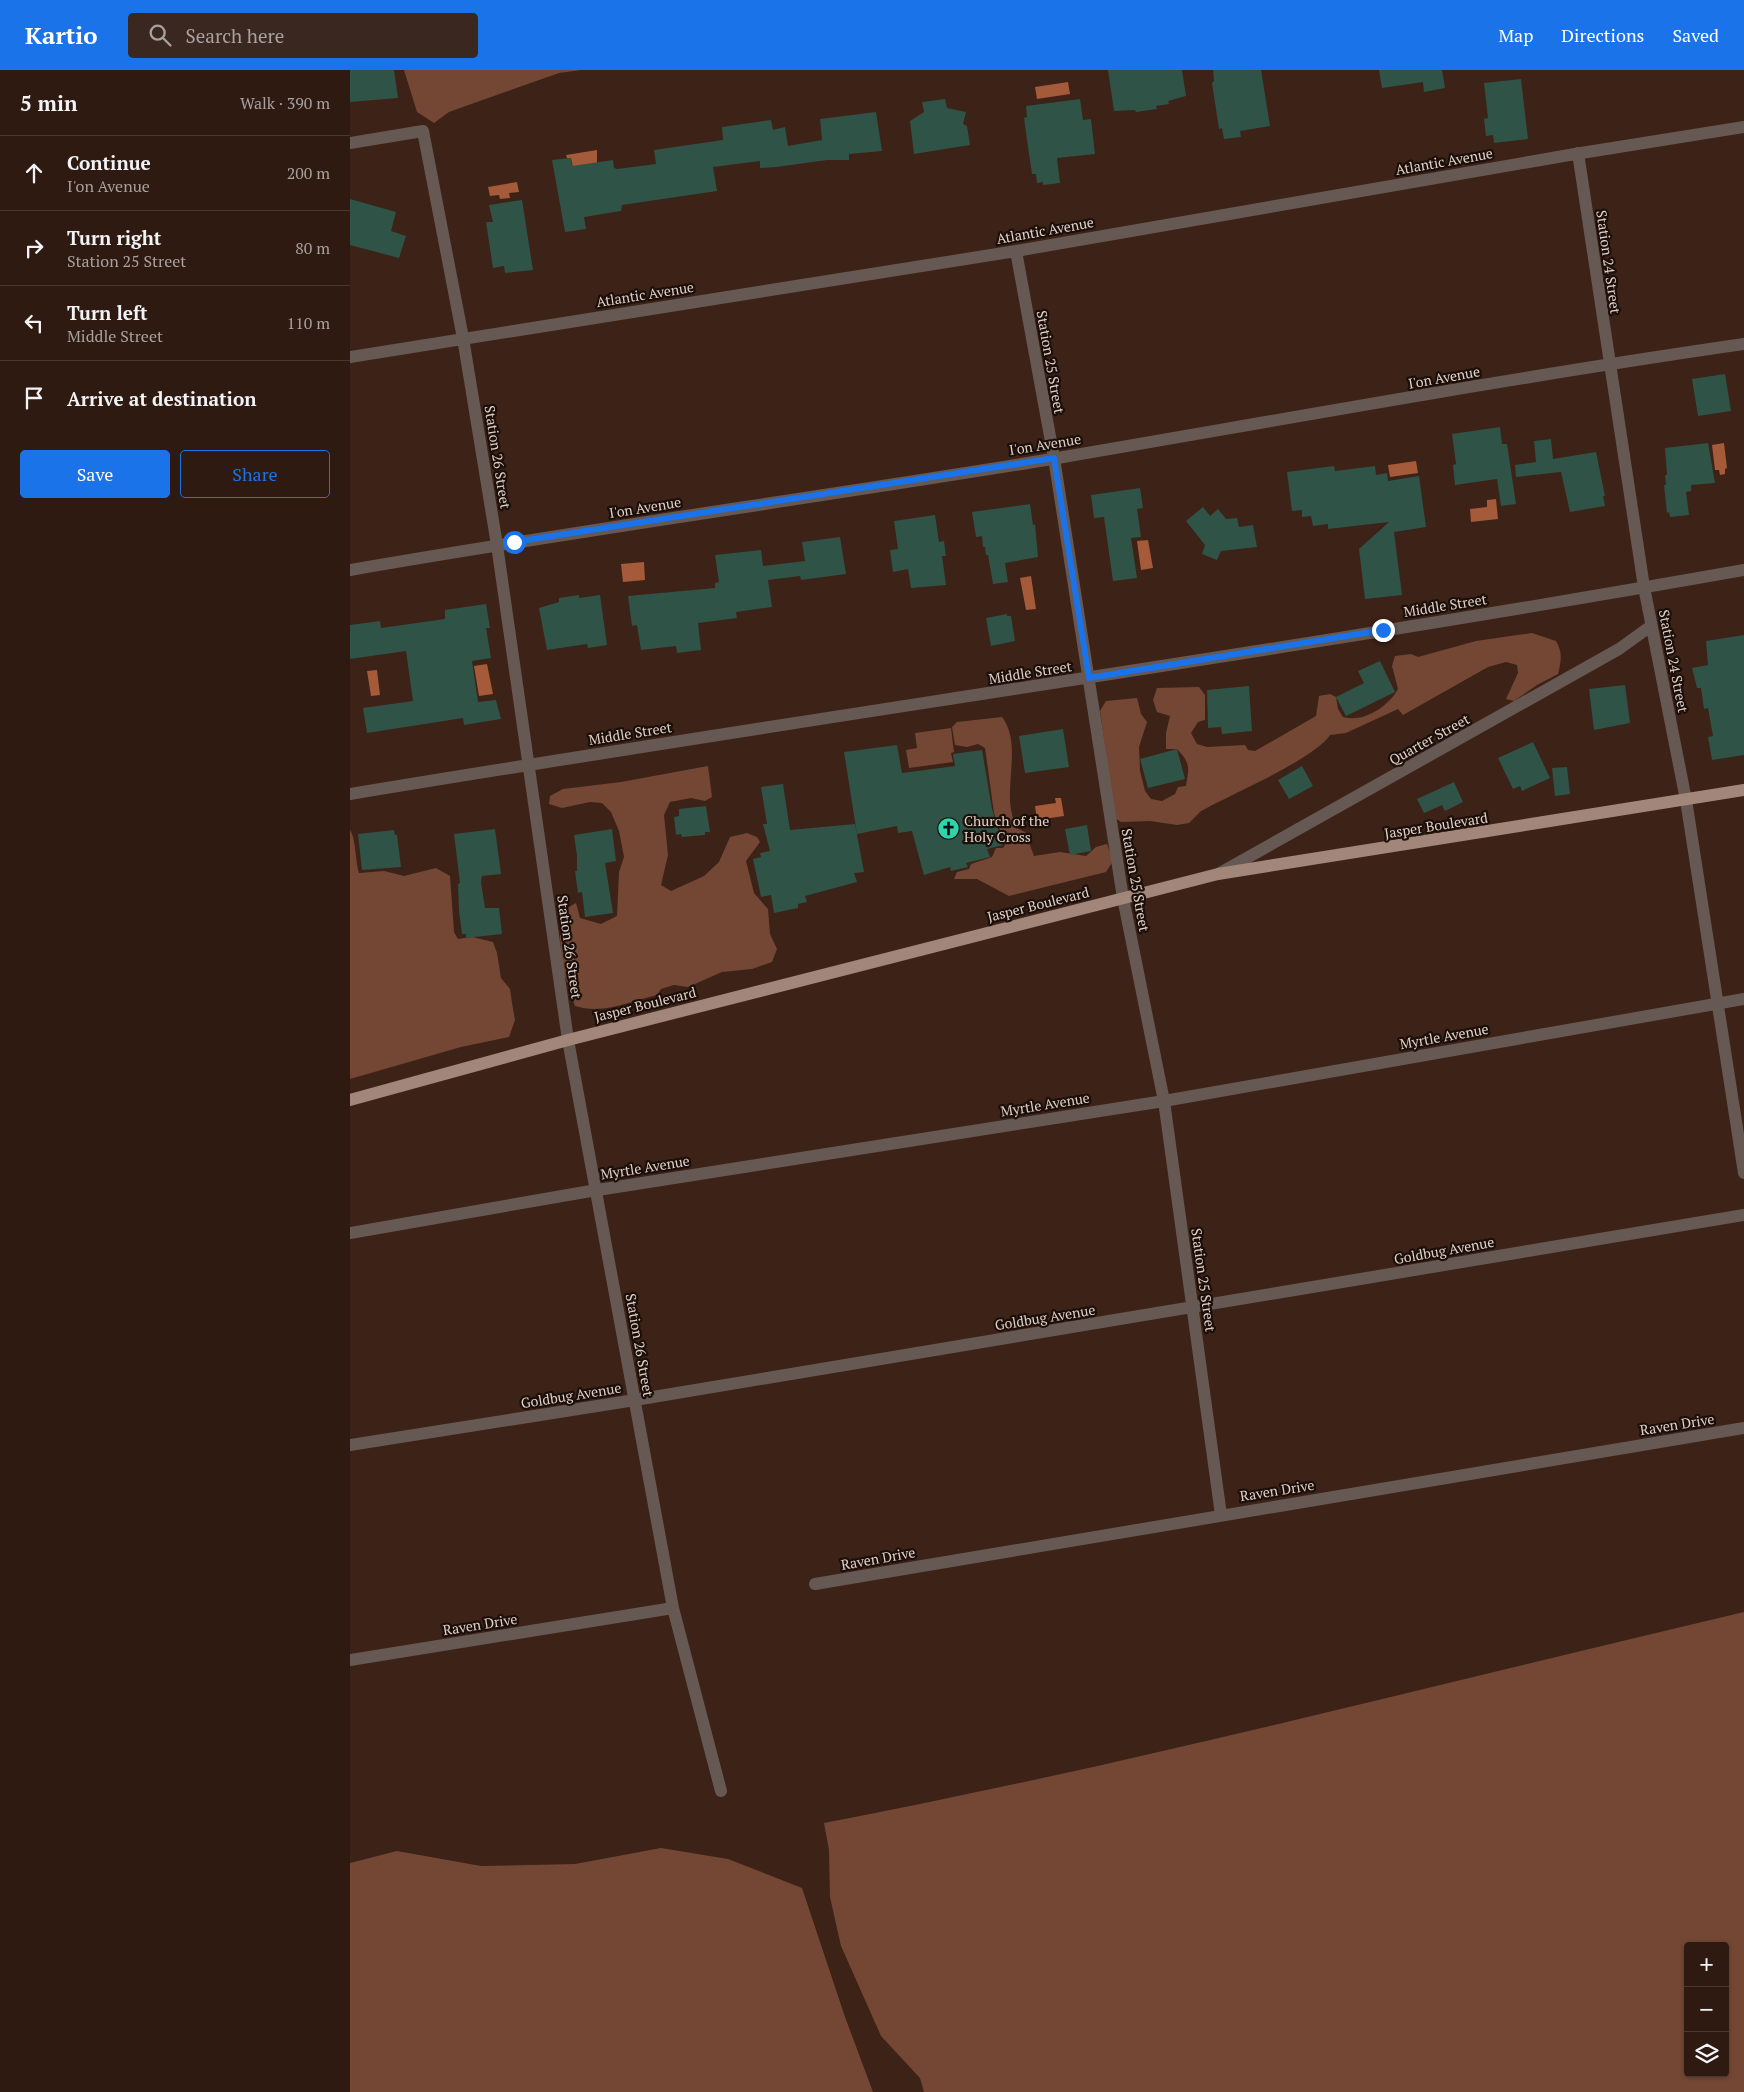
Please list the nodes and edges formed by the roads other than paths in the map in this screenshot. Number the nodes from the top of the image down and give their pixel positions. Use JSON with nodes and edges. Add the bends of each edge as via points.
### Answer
{"nodes":[{"id":1,"x":1744,"y":127,"type":"edge"},
{"id":2,"x":350,"y":143,"type":"edge"},
{"id":3,"x":1578,"y":153,"type":"junction"},
{"id":4,"x":1016,"y":251,"type":"junction"},
{"id":5,"x":463,"y":338,"type":"junction"},
{"id":6,"x":1744,"y":344,"type":"edge"},
{"id":7,"x":350,"y":356,"type":"edge"},
{"id":8,"x":1609,"y":364,"type":"junction"},
{"id":9,"x":1054,"y":458,"type":"junction"},
{"id":10,"x":496,"y":545,"type":"junction"},
{"id":11,"x":350,"y":570,"type":"edge"},
{"id":12,"x":1744,"y":570,"type":"edge"},
{"id":13,"x":1644,"y":587,"type":"junction"},
{"id":14,"x":1651,"y":626,"type":"junction"},
{"id":15,"x":1089,"y":678,"type":"junction"},
{"id":16,"x":529,"y":764,"type":"junction"},
{"id":17,"x":1744,"y":790,"type":"edge"},
{"id":18,"x":350,"y":794,"type":"edge"},
{"id":19,"x":1686,"y":800,"type":"junction"},
{"id":20,"x":1218,"y":874,"type":"junction"},
{"id":21,"x":1123,"y":898,"type":"junction"},
{"id":22,"x":1744,"y":999,"type":"edge"},
{"id":23,"x":1716,"y":1003,"type":"junction"},
{"id":24,"x":568,"y":1040,"type":"junction"},
{"id":25,"x":350,"y":1100,"type":"edge"},
{"id":26,"x":1164,"y":1101,"type":"junction"},
{"id":27,"x":1744,"y":1173,"type":"edge"},
{"id":28,"x":597,"y":1190,"type":"junction"},
{"id":29,"x":1744,"y":1216,"type":"edge"},
{"id":30,"x":350,"y":1233,"type":"edge"},
{"id":31,"x":1193,"y":1308,"type":"junction"},
{"id":32,"x":635,"y":1400,"type":"junction"},
{"id":33,"x":1744,"y":1428,"type":"edge"},
{"id":34,"x":350,"y":1445,"type":"edge"},
{"id":35,"x":1220,"y":1515,"type":"junction"},
{"id":36,"x":815,"y":1584,"type":"dead end"},
{"id":37,"x":673,"y":1608,"type":"junction"},
{"id":38,"x":350,"y":1660,"type":"edge"},
{"id":39,"x":720,"y":1792,"type":"dead end"}],
"edges":[{"from":1,"to":3,"type":"street","name":"Atlantic Avenue"},
{"from":2,"to":5,"type":"street","name":"Station 26 Street","via":[[423,131]]},
{"from":3,"to":4,"type":"street","name":"Atlantic Avenue"},
{"from":3,"to":8,"type":"street","name":"Station 24 Street"},
{"from":4,"to":5,"type":"street","name":"Atlantic Avenue"},
{"from":4,"to":9,"type":"street","name":"Station 25 Street"},
{"from":5,"to":7,"type":"street","name":"Atlantic Avenue"},
{"from":5,"to":10,"type":"street","name":"Station 26 Street"},
{"from":6,"to":8,"type":"street","name":"I'on Avenue"},
{"from":8,"to":9,"type":"street","name":"I'on Avenue"},
{"from":8,"to":13,"type":"street","name":"Station 24 Street"},
{"from":9,"to":10,"type":"street","name":"I'on Avenue"},
{"from":9,"to":15,"type":"street","name":"Station 25 Street"},
{"from":10,"to":11,"type":"street","name":"I'on Avenue"},
{"from":10,"to":16,"type":"street","name":"Station 26 Street"},
{"from":12,"to":13,"type":"street","name":"Middle Street"},
{"from":13,"to":14,"type":"street","name":"Station 24 Street"},
{"from":13,"to":15,"type":"street","name":"Middle Street"},
{"from":14,"to":19,"type":"street","name":"Station 24 Street"},
{"from":14,"to":20,"type":"street","name":"Quarter Street","via":[[1619,649]]},
{"from":15,"to":16,"type":"street","name":"Middle Street"},
{"from":15,"to":21,"type":"street","name":"Station 25 Street"},
{"from":16,"to":18,"type":"street","name":"Middle Street"},
{"from":16,"to":24,"type":"street","name":"Station 26 Street"},
{"from":17,"to":19,"type":"main road","name":"Jasper Boulevard"},
{"from":19,"to":20,"type":"main road","name":"Jasper Boulevard"},
{"from":19,"to":23,"type":"street","name":"Station 24 Street"},
{"from":20,"to":21,"type":"main road","name":"Jasper Boulevard"},
{"from":21,"to":24,"type":"main road","name":"Jasper Boulevard"},
{"from":21,"to":26,"type":"street","name":"Station 25 Street"},
{"from":22,"to":23,"type":"street","name":"Myrtle Avenue"},
{"from":23,"to":26,"type":"street","name":"Myrtle Avenue"},
{"from":23,"to":27,"type":"street","name":"Station 24 Street"},
{"from":24,"to":25,"type":"main road","name":"Jasper Boulevard"},
{"from":24,"to":28,"type":"street","name":"Station 26 Street"},
{"from":26,"to":28,"type":"street","name":"Myrtle Avenue"},
{"from":26,"to":31,"type":"street","name":"Station 25 Street"},
{"from":28,"to":30,"type":"street","name":"Myrtle Avenue"},
{"from":28,"to":32,"type":"street","name":"Station 26 Street"},
{"from":29,"to":31,"type":"street","name":"Goldbug Avenue"},
{"from":31,"to":32,"type":"street","name":"Goldbug Avenue"},
{"from":31,"to":35,"type":"street","name":"Station 25 Street"},
{"from":32,"to":34,"type":"street","name":"Goldbug Avenue"},
{"from":32,"to":37,"type":"street","name":"Station 26 Street"},
{"from":33,"to":35,"type":"street","name":"Raven Drive"},
{"from":35,"to":36,"type":"street","name":"Raven Drive"},
{"from":37,"to":38,"type":"street","name":"Raven Drive"},
{"from":37,"to":39,"type":"street","name":"Station 26 Street"}]}
